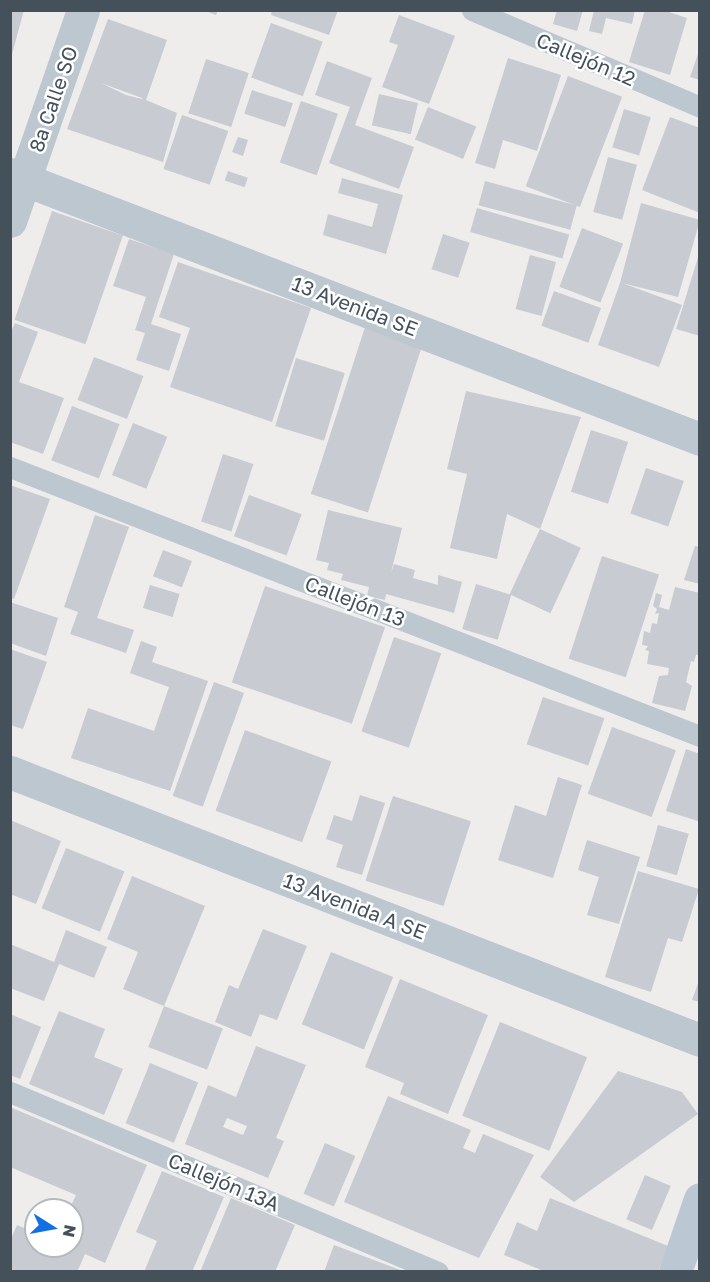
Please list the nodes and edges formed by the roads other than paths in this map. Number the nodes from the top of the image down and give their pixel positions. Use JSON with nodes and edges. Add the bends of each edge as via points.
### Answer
{"nodes":[{"id":1,"x":83,"y":10,"type":"edge"},
{"id":2,"x":472,"y":10,"type":"edge"},
{"id":3,"x":699,"y":107,"type":"edge"},
{"id":4,"x":18,"y":177,"type":"edge"},
{"id":5,"x":10,"y":221,"type":"edge"},
{"id":6,"x":699,"y":439,"type":"edge"},
{"id":7,"x":10,"y":467,"type":"edge"},
{"id":8,"x":699,"y":736,"type":"edge"},
{"id":9,"x":10,"y":772,"type":"edge"},
{"id":10,"x":699,"y":1040,"type":"edge"},
{"id":11,"x":10,"y":1092,"type":"edge"},
{"id":12,"x":699,"y":1199,"type":"edge"},
{"id":13,"x":438,"y":1272,"type":"edge"},
{"id":14,"x":675,"y":1272,"type":"edge"}],
"edges":[{"from":1,"to":4,"type":"street","name":"8a Calle SO"},
{"from":2,"to":3,"type":"lane","name":"Callejón 12"},
{"from":4,"to":5,"type":"street","name":"8a Calle SO"},
{"from":4,"to":6,"type":"street","name":"13 Avenida SE"},
{"from":7,"to":8,"type":"lane","name":"Callejón 13"},
{"from":9,"to":10,"type":"street","name":"13 Avenida A SE"},
{"from":11,"to":13,"type":"lane","name":"Callejón 13A"},
{"from":12,"to":14,"type":"main road"}]}
